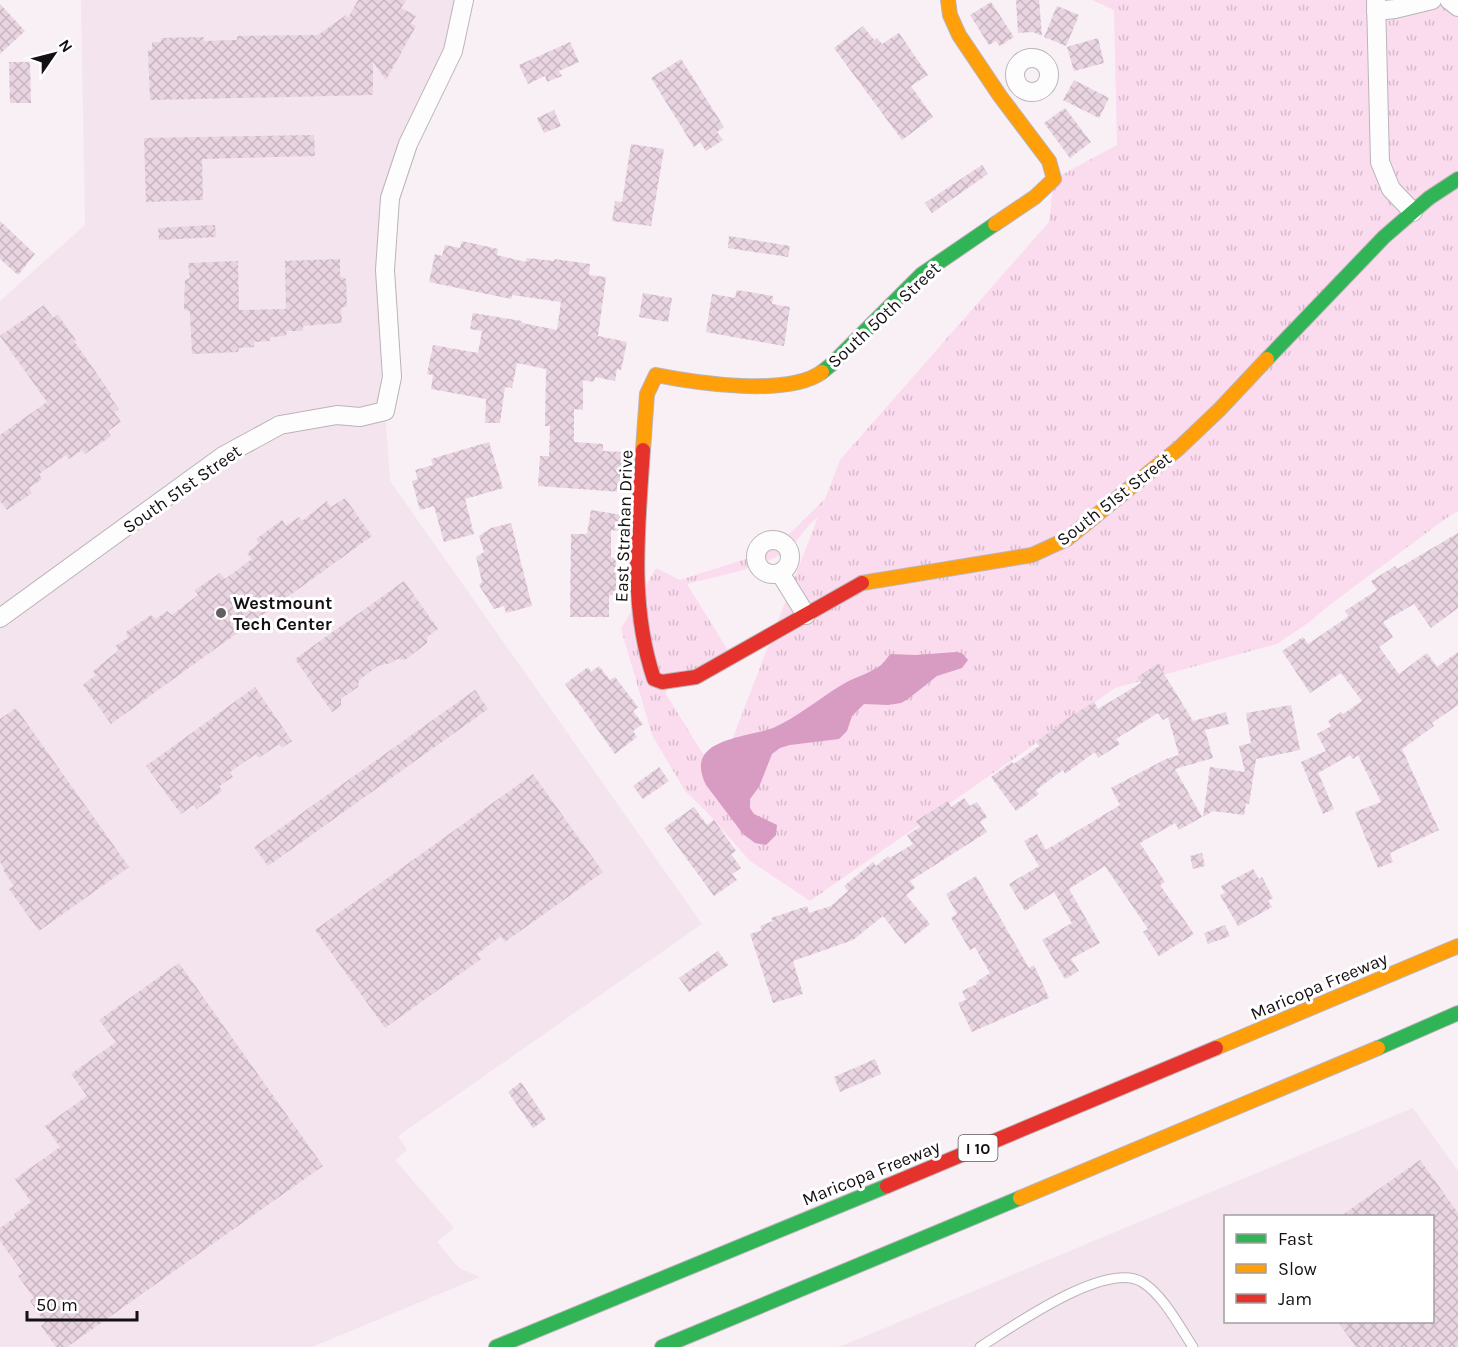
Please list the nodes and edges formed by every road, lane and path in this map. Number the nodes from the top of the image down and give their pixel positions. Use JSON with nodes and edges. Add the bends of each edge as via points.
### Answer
{"nodes":[{"id":1,"x":464,"y":0,"type":"edge"},
{"id":2,"x":948,"y":0,"type":"edge"},
{"id":3,"x":1432,"y":0,"type":"edge"},
{"id":4,"x":1449,"y":0,"type":"edge"},
{"id":5,"x":1376,"y":5,"type":"edge"},
{"id":6,"x":1458,"y":7,"type":"edge"},
{"id":7,"x":1017,"y":84,"type":"dead end"},
{"id":8,"x":1000,"y":96,"type":"junction"},
{"id":9,"x":1458,"y":179,"type":"edge"},
{"id":10,"x":1413,"y":212,"type":"junction"},
{"id":11,"x":656,"y":375,"type":"joint"},
{"id":12,"x":780,"y":573,"type":"dead end"},
{"id":13,"x":806,"y":615,"type":"junction"},
{"id":14,"x":0,"y":618,"type":"edge"},
{"id":15,"x":654,"y":679,"type":"joint"},
{"id":16,"x":1458,"y":946,"type":"edge"},
{"id":17,"x":1458,"y":1013,"type":"edge"},
{"id":18,"x":496,"y":1347,"type":"edge"},
{"id":19,"x":662,"y":1347,"type":"edge"},
{"id":20,"x":980,"y":1347,"type":"edge"},
{"id":21,"x":1193,"y":1347,"type":"edge"}],
"edges":[{"from":1,"to":14,"type":"street","name":"South 51st Street","via":[[453,51],[408,144],[390,198],[385,270],[392,377],[385,411],[280,425],[223,456]]},
{"from":2,"to":8,"type":"main road","via":[[959,35]]},
{"from":3,"to":5,"type":"street","via":[[1395,9]]},
{"from":4,"to":6,"type":"street"},
{"from":5,"to":10,"type":"street","via":[[1380,162],[1391,189]]},
{"from":7,"to":8,"type":"street"},
{"from":8,"to":11,"type":"main road","name":"South 50th Street","via":[[1049,161],[1054,179],[1035,197],[922,274],[832,364],[815,377],[766,387]]},
{"from":9,"to":10,"type":"main road","name":"South 51st Street"},
{"from":10,"to":13,"type":"main road","name":"South 51st Street","via":[[1178,449],[1067,539],[1032,555],[871,580]]},
{"from":11,"to":15,"type":"main road","name":"East Strahan Drive","via":[[647,394],[637,559],[638,604],[647,662]]},
{"from":12,"to":13,"type":"street"},
{"from":13,"to":15,"type":"main road","name":"South 51st Street","via":[[696,677],[662,682]]},
{"from":16,"to":18,"type":"main road","name":"Maricopa Freeway","number":"I 10"},
{"from":17,"to":19,"type":"main road"},
{"from":20,"to":21,"type":"lane","via":[[1091,1283],[1122,1276],[1141,1281],[1160,1299]]}]}
